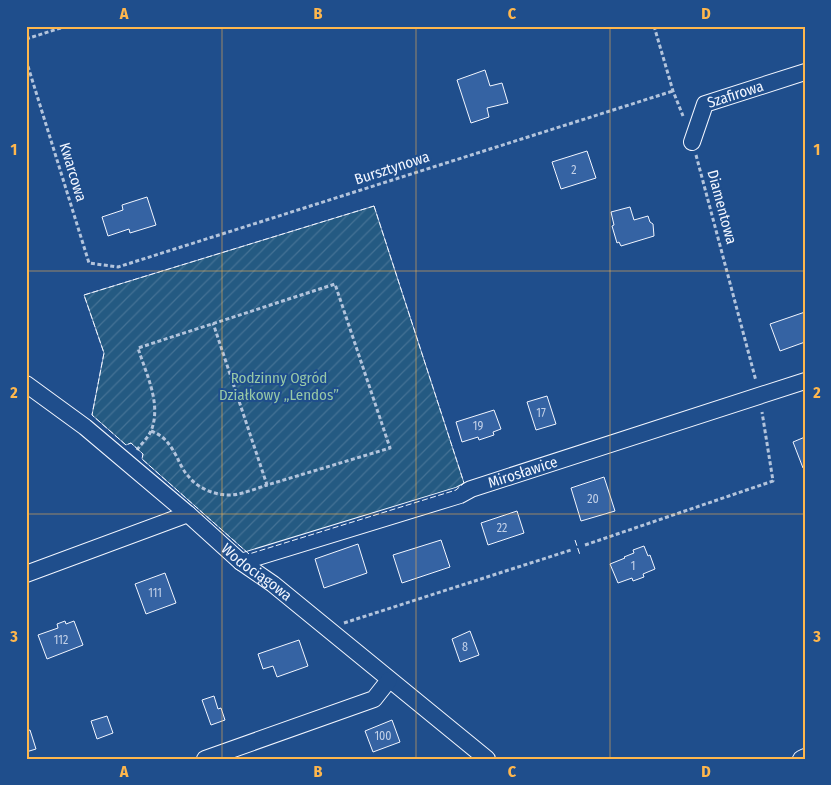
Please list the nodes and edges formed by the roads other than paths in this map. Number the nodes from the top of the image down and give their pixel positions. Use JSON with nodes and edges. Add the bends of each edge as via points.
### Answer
{"nodes":[{"id":1,"x":805,"y":72,"type":"edge"},
{"id":2,"x":692,"y":142,"type":"road end"},
{"id":3,"x":805,"y":381,"type":"edge"},
{"id":4,"x":26,"y":384,"type":"edge"},
{"id":5,"x":188,"y":514,"type":"junction"},
{"id":6,"x":241,"y":562,"type":"junction"},
{"id":7,"x":26,"y":574,"type":"edge"},
{"id":8,"x":389,"y":680,"type":"junction"},
{"id":9,"x":205,"y":759,"type":"edge"},
{"id":10,"x":487,"y":759,"type":"edge"}],
"edges":[{"from":1,"to":2,"type":"street","name":"Szafirowa","via":[[705,104]]},
{"from":3,"to":6,"type":"street","name":"Mirosławice","via":[[460,495]]},
{"from":4,"to":5,"type":"street","name":"Wodociągowa","via":[[85,427]]},
{"from":5,"to":6,"type":"street","name":"Wodociągowa"},
{"from":5,"to":7,"type":"street"},
{"from":6,"to":8,"type":"street","name":"Wodociągowa","via":[[273,584]]},
{"from":8,"to":9,"type":"street","via":[[374,699]]},
{"from":8,"to":10,"type":"street","name":"Wodociągowa"}]}
